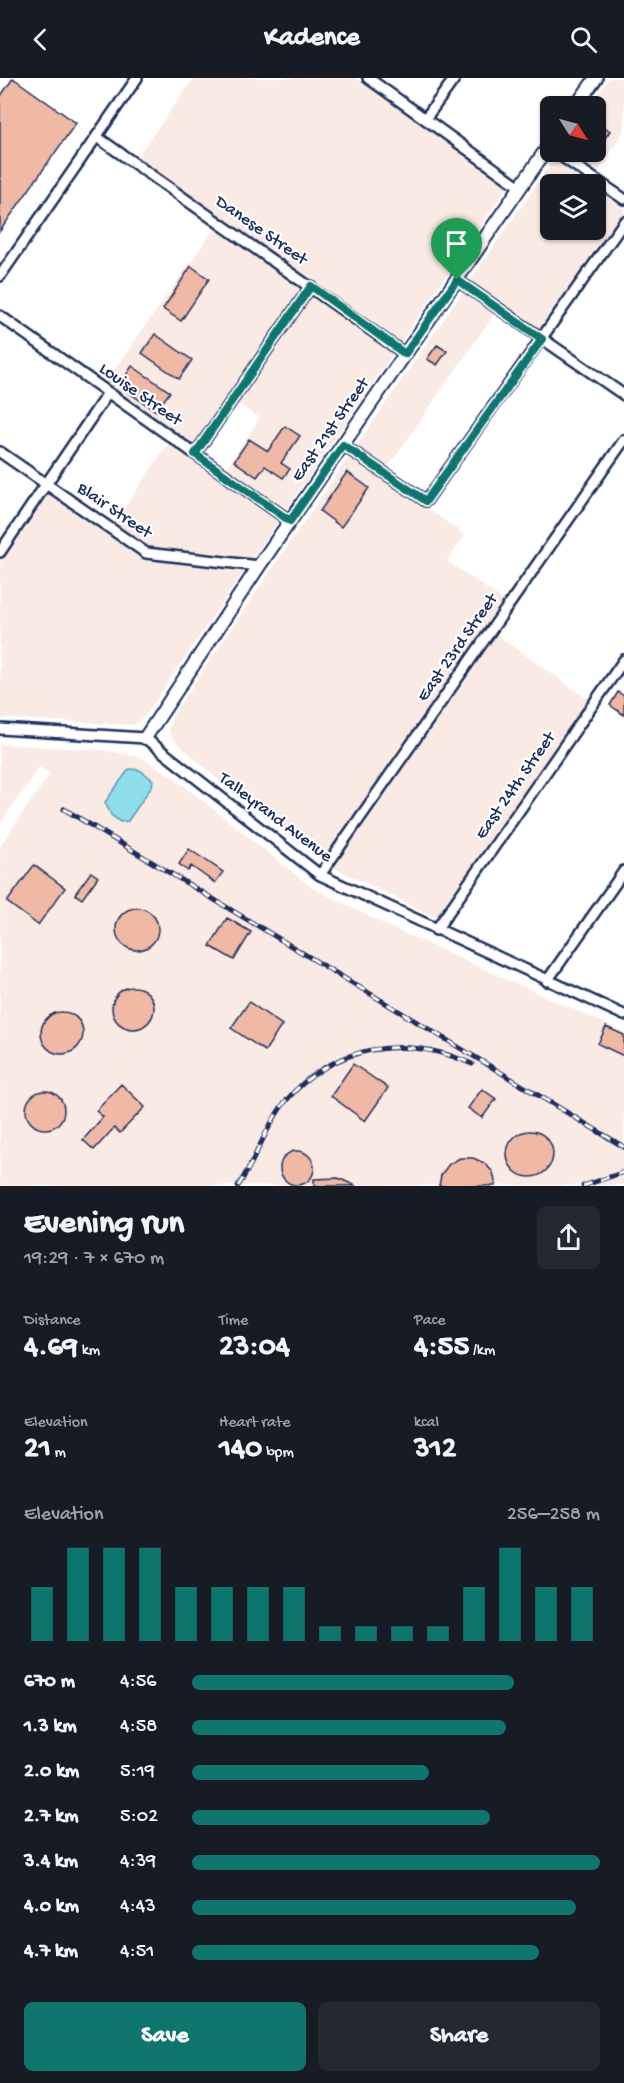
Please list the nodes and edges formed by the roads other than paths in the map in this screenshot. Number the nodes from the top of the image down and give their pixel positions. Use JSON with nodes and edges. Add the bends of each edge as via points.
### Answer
{"nodes":[{"id":1,"x":137,"y":78,"type":"edge"},
{"id":2,"x":368,"y":78,"type":"edge"},
{"id":3,"x":455,"y":78,"type":"edge"},
{"id":4,"x":596,"y":78,"type":"edge"},
{"id":5,"x":583,"y":96,"type":"edge"},
{"id":6,"x":425,"y":119,"type":"junction"},
{"id":7,"x":97,"y":137,"type":"junction"},
{"id":8,"x":540,"y":162,"type":"edge"},
{"id":9,"x":571,"y":162,"type":"edge"},
{"id":10,"x":520,"y":187,"type":"junction"},
{"id":11,"x":624,"y":199,"type":"edge"},
{"id":12,"x":624,"y":222,"type":"edge"},
{"id":13,"x":0,"y":276,"type":"edge"},
{"id":14,"x":457,"y":280,"type":"junction"},
{"id":15,"x":311,"y":286,"type":"junction"},
{"id":16,"x":0,"y":316,"type":"edge"},
{"id":17,"x":542,"y":339,"type":"junction"},
{"id":18,"x":405,"y":354,"type":"junction"},
{"id":19,"x":108,"y":393,"type":"junction"},
{"id":20,"x":624,"y":395,"type":"edge"},
{"id":21,"x":624,"y":440,"type":"edge"},
{"id":22,"x":343,"y":445,"type":"junction"},
{"id":23,"x":0,"y":452,"type":"edge"},
{"id":24,"x":195,"y":454,"type":"junction"},
{"id":25,"x":45,"y":485,"type":"junction"},
{"id":26,"x":290,"y":521,"type":"junction"},
{"id":27,"x":0,"y":552,"type":"edge"},
{"id":28,"x":258,"y":567,"type":"junction"},
{"id":29,"x":624,"y":660,"type":"edge"},
{"id":30,"x":0,"y":729,"type":"edge"},
{"id":31,"x":145,"y":738,"type":"junction"},
{"id":32,"x":624,"y":871,"type":"edge"},
{"id":33,"x":320,"y":875,"type":"junction"},
{"id":34,"x":436,"y":930,"type":"junction"},
{"id":35,"x":547,"y":981,"type":"junction"},
{"id":36,"x":624,"y":1015,"type":"edge"}],
"edges":[{"from":1,"to":7,"type":"street"},
{"from":2,"to":6,"type":"street"},
{"from":3,"to":6,"type":"street"},
{"from":4,"to":5,"type":"main road"},
{"from":6,"to":10,"type":"street"},
{"from":7,"to":13,"type":"street"},
{"from":7,"to":15,"type":"street","name":"Danese Street"},
{"from":8,"to":10,"type":"main road","name":"East 21st Street"},
{"from":9,"to":11,"type":"street"},
{"from":10,"to":14,"type":"main road","name":"East 21st Street"},
{"from":12,"to":17,"type":"street"},
{"from":14,"to":17,"type":"street"},
{"from":14,"to":18,"type":"main road","name":"East 21st Street"},
{"from":15,"to":18,"type":"street","name":"Danese Street"},
{"from":15,"to":24,"type":"street"},
{"from":16,"to":19,"type":"street","name":"Louise Street"},
{"from":17,"to":20,"type":"street"},
{"from":17,"to":22,"type":"street","via":[[426,501]]},
{"from":18,"to":22,"type":"main road","name":"East 21st Street"},
{"from":19,"to":24,"type":"street","name":"Louise Street"},
{"from":19,"to":25,"type":"street"},
{"from":21,"to":33,"type":"street","name":"East 23rd Street"},
{"from":22,"to":26,"type":"main road","name":"East 21st Street"},
{"from":23,"to":25,"type":"street","name":"Blair Street"},
{"from":24,"to":26,"type":"street","name":"Louise Street"},
{"from":25,"to":27,"type":"street"},
{"from":25,"to":28,"type":"street","name":"Blair Street","via":[[146,553]]},
{"from":26,"to":28,"type":"main road","name":"East 21st Street"},
{"from":28,"to":31,"type":"main road","name":"East 21st Street"},
{"from":29,"to":34,"type":"street","name":"East 24th Street"},
{"from":30,"to":31,"type":"street"},
{"from":31,"to":33,"type":"street","name":"Talleyrand Avenue"},
{"from":32,"to":35,"type":"street"},
{"from":33,"to":34,"type":"street","name":"Talleyrand Avenue"},
{"from":34,"to":35,"type":"street","name":"Talleyrand Avenue"},
{"from":35,"to":36,"type":"street","name":"Talleyrand Avenue"}]}
